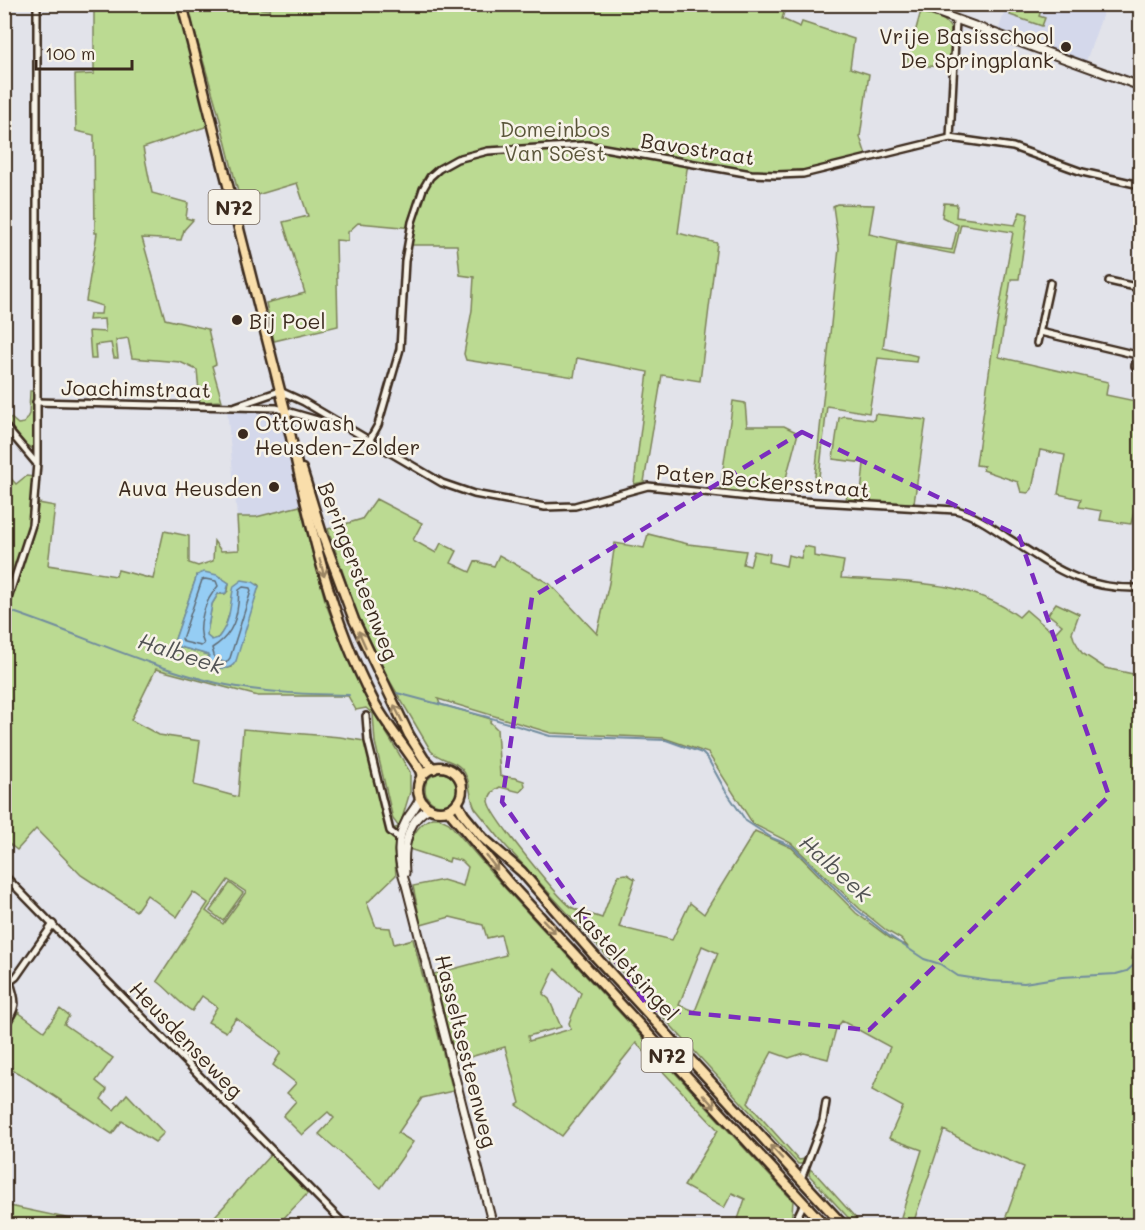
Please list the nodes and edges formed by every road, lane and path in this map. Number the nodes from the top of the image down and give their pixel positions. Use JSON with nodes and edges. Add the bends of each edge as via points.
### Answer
{"nodes":[{"id":1,"x":37,"y":4,"type":"edge"},
{"id":2,"x":182,"y":4,"type":"edge"},
{"id":3,"x":914,"y":4,"type":"edge"},
{"id":4,"x":937,"y":9,"type":"edge"},
{"id":5,"x":956,"y":20,"type":"junction"},
{"id":6,"x":1140,"y":86,"type":"edge"},
{"id":7,"x":950,"y":138,"type":"junction"},
{"id":8,"x":1140,"y":185,"type":"edge"},
{"id":9,"x":1109,"y":281,"type":"dead end"},
{"id":10,"x":1050,"y":283,"type":"dead end"},
{"id":11,"x":1140,"y":288,"type":"edge"},
{"id":12,"x":1040,"y":332,"type":"junction"},
{"id":13,"x":1140,"y":342,"type":"edge"},
{"id":14,"x":1037,"y":344,"type":"dead end"},
{"id":15,"x":1137,"y":355,"type":"junction"},
{"id":16,"x":1135,"y":366,"type":"dead end"},
{"id":17,"x":280,"y":391,"type":"junction"},
{"id":18,"x":36,"y":402,"type":"junction"},
{"id":19,"x":236,"y":406,"type":"junction"},
{"id":20,"x":285,"y":410,"type":"junction"},
{"id":21,"x":4,"y":425,"type":"edge"},
{"id":22,"x":346,"y":429,"type":"junction"},
{"id":23,"x":369,"y":441,"type":"junction"},
{"id":24,"x":294,"y":450,"type":"junction"},
{"id":25,"x":37,"y":463,"type":"junction"},
{"id":26,"x":1140,"y":588,"type":"edge"},
{"id":27,"x":4,"y":611,"type":"edge"},
{"id":28,"x":366,"y":716,"type":"dead end"},
{"id":29,"x":404,"y":737,"type":"junction"},
{"id":30,"x":434,"y":769,"type":"junction"},
{"id":31,"x":422,"y":777,"type":"junction"},
{"id":32,"x":420,"y":798,"type":"junction"},
{"id":33,"x":457,"y":803,"type":"junction"},
{"id":34,"x":430,"y":808,"type":"junction"},
{"id":35,"x":448,"y":810,"type":"junction"},
{"id":36,"x":400,"y":839,"type":"junction"},
{"id":37,"x":4,"y":875,"type":"edge"},
{"id":38,"x":406,"y":885,"type":"junction"},
{"id":39,"x":53,"y":924,"type":"junction"},
{"id":40,"x":7,"y":981,"type":"edge"},
{"id":41,"x":4,"y":1027,"type":"edge"},
{"id":42,"x":826,"y":1102,"type":"dead end"},
{"id":43,"x":801,"y":1179,"type":"junction"},
{"id":44,"x":804,"y":1203,"type":"junction"},
{"id":45,"x":346,"y":1226,"type":"edge"},
{"id":46,"x":493,"y":1226,"type":"edge"},
{"id":47,"x":794,"y":1226,"type":"edge"},
{"id":48,"x":825,"y":1226,"type":"edge"},
{"id":49,"x":844,"y":1226,"type":"edge"}],
"edges":[{"from":1,"to":18,"type":"street"},
{"from":2,"to":17,"type":"main road","name":"Beringersteenweg","number":"N72"},
{"from":3,"to":4,"type":"street"},
{"from":4,"to":5,"type":"street"},
{"from":5,"to":6,"type":"street"},
{"from":5,"to":7,"type":"street"},
{"from":7,"to":8,"type":"street","name":"Bavostraat","via":[[1013,147],[1082,172]]},
{"from":7,"to":23,"type":"street","name":"Bavostraat","via":[[803,174],[752,174],[586,145],[488,151],[448,163],[430,177],[412,222],[405,261],[400,349],[378,425]]},
{"from":9,"to":11,"type":"street"},
{"from":10,"to":12,"type":"street"},
{"from":12,"to":14,"type":"street"},
{"from":12,"to":15,"type":"street"},
{"from":13,"to":15,"type":"street"},
{"from":15,"to":16,"type":"street"},
{"from":17,"to":19,"type":"street","name":"Joachimstraat"},
{"from":17,"to":20,"type":"main road","name":"Beringersteenweg","number":"N72"},
{"from":17,"to":22,"type":"street","name":"Pater Beckersstraat"},
{"from":18,"to":19,"type":"street","name":"Joachimstraat"},
{"from":18,"to":25,"type":"street"},
{"from":19,"to":20,"type":"street","name":"Joachimstraat"},
{"from":20,"to":22,"type":"street","name":"Pater Beckersstraat"},
{"from":20,"to":24,"type":"main road","name":"Beringersteenweg","number":"N72"},
{"from":21,"to":25,"type":"street"},
{"from":22,"to":23,"type":"street","name":"Pater Beckersstraat"},
{"from":23,"to":26,"type":"street","name":"Pater Beckersstraat","via":[[450,486],[545,507],[575,506],[648,486],[768,499],[956,510],[980,520],[1054,568],[1084,582]]},
{"from":29,"to":24,"type":"main road","name":"Beringersteenweg","number":"N72","one_way":true,"via":[[354,620]]},
{"from":24,"to":29,"type":"main road","name":"Beringersteenweg","number":"N72","one_way":true,"via":[[321,566],[346,642],[374,701]]},
{"from":25,"to":27,"type":"street","via":[[32,525]]},
{"from":28,"to":36,"type":"street","name":"Hasseltsesteenweg","via":[[368,741],[390,831]]},
{"from":29,"to":30,"type":"main road","number":"N72"},
{"from":29,"to":31,"type":"main road","number":"N72"},
{"from":30,"to":31,"type":"main road"},
{"from":30,"to":33,"type":"main road","number":"N72","via":[[448,769],[458,777],[462,790]]},
{"from":31,"to":32,"type":"main road","name":"Hasseltsesteenweg"},
{"from":32,"to":34,"type":"main road"},
{"from":32,"to":36,"type":"street","name":"Hasseltsesteenweg"},
{"from":33,"to":35,"type":"main road"},
{"from":43,"to":33,"type":"main road","name":"Kasteletsingel","number":"N72","one_way":true,"via":[[522,872],[483,838]]},
{"from":34,"to":35,"type":"main road"},
{"from":34,"to":38,"type":"street","name":"Hasseltsesteenweg","via":[[418,817],[406,840]]},
{"from":35,"to":44,"type":"main road","name":"Kasteletsingel","number":"N72","one_way":true,"via":[[509,883]]},
{"from":36,"to":38,"type":"street","name":"Hasseltsesteenweg","via":[[399,866]]},
{"from":37,"to":39,"type":"street","name":"Heusdenseweg"},
{"from":38,"to":46,"type":"street","name":"Hasseltsesteenweg"},
{"from":39,"to":40,"type":"street","via":[[16,977]]},
{"from":39,"to":45,"type":"street","name":"Heusdenseweg"},
{"from":40,"to":41,"type":"street","via":[[15,1010]]},
{"from":42,"to":43,"type":"street","via":[[823,1121]]},
{"from":43,"to":49,"type":"main road","name":"Kasteletsingel","number":"N72"},
{"from":44,"to":47,"type":"street"},
{"from":44,"to":48,"type":"main road","name":"Kasteletsingel","number":"N72"}]}
